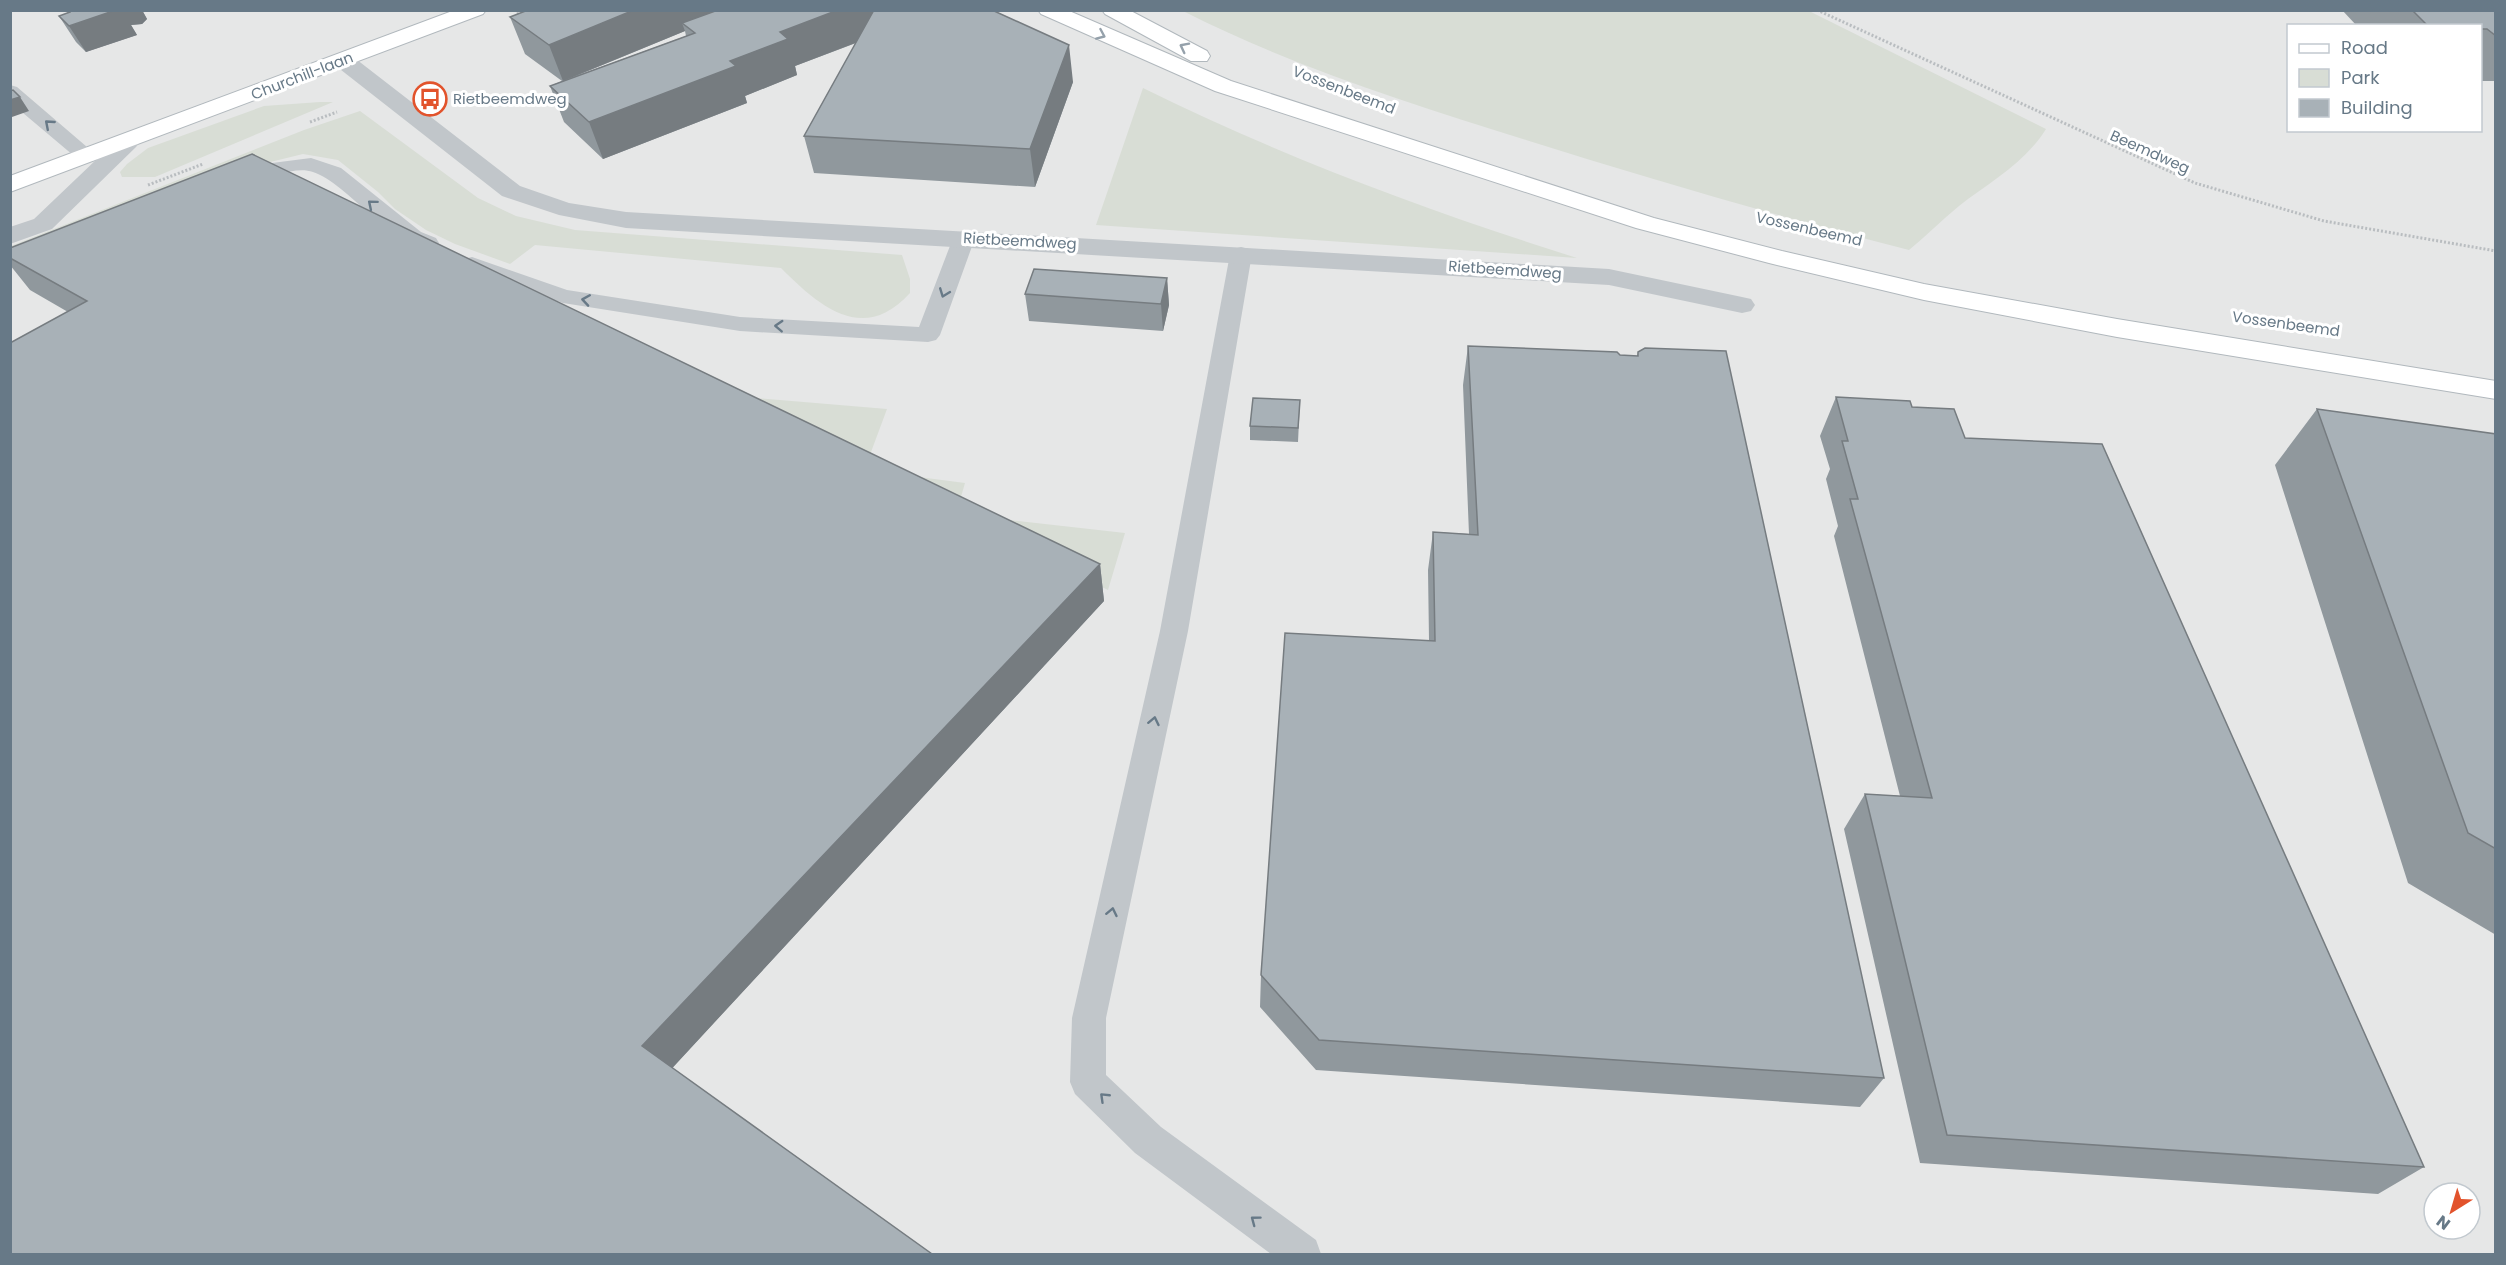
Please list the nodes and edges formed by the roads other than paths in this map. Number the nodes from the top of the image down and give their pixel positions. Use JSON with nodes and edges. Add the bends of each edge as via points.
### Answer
{"nodes":[{"id":1,"x":476,"y":10,"type":"edge"},
{"id":2,"x":1048,"y":10,"type":"edge"},
{"id":3,"x":1112,"y":10,"type":"edge"},
{"id":4,"x":344,"y":61,"type":"junction"},
{"id":5,"x":10,"y":91,"type":"edge"},
{"id":6,"x":1310,"y":113,"type":"junction"},
{"id":7,"x":128,"y":142,"type":"junction"},
{"id":8,"x":87,"y":157,"type":"junction"},
{"id":9,"x":10,"y":185,"type":"edge"},
{"id":10,"x":219,"y":185,"type":"edge"},
{"id":11,"x":10,"y":236,"type":"edge"},
{"id":12,"x":964,"y":238,"type":"junction"},
{"id":13,"x":1241,"y":254,"type":"junction"},
{"id":14,"x":1742,"y":305,"type":"dead end"},
{"id":15,"x":2496,"y":390,"type":"edge"},
{"id":16,"x":1302,"y":1254,"type":"edge"}],
"edges":[{"from":1,"to":4,"type":"main road","name":"Churchill-laan"},
{"from":2,"to":6,"type":"main road","name":"Vossenbeemd","one_way":true,"via":[[1223,86]]},
{"from":6,"to":3,"type":"main road","name":"Vossenbeemd","one_way":true},
{"from":4,"to":7,"type":"main road","name":"Churchill-laan"},
{"from":4,"to":12,"type":"street","name":"Rietbeemdweg","via":[[489,176],[534,202],[626,220]]},
{"from":8,"to":5,"type":"lane","one_way":true},
{"from":6,"to":15,"type":"main road","name":"Vossenbeemd","via":[[1645,223],[1789,261],[1924,292],[2117,328]]},
{"from":7,"to":8,"type":"main road","name":"Churchill-laan"},
{"from":7,"to":11,"type":"street","name":"Churchill-laan","via":[[43,224]]},
{"from":8,"to":9,"type":"main road","name":"Churchill-laan"},
{"from":12,"to":10,"type":"lane","one_way":true,"via":[[928,335],[740,324],[563,296],[480,268],[414,237],[351,184],[334,172],[311,164],[272,169]]},
{"from":12,"to":13,"type":"street","name":"Rietbeemdweg"},
{"from":13,"to":14,"type":"street","name":"Rietbeemdweg","via":[[1609,277]]},
{"from":16,"to":13,"type":"lane","one_way":true,"via":[[1148,1140],[1088,1082],[1089,1018],[1174,631]]}]}
